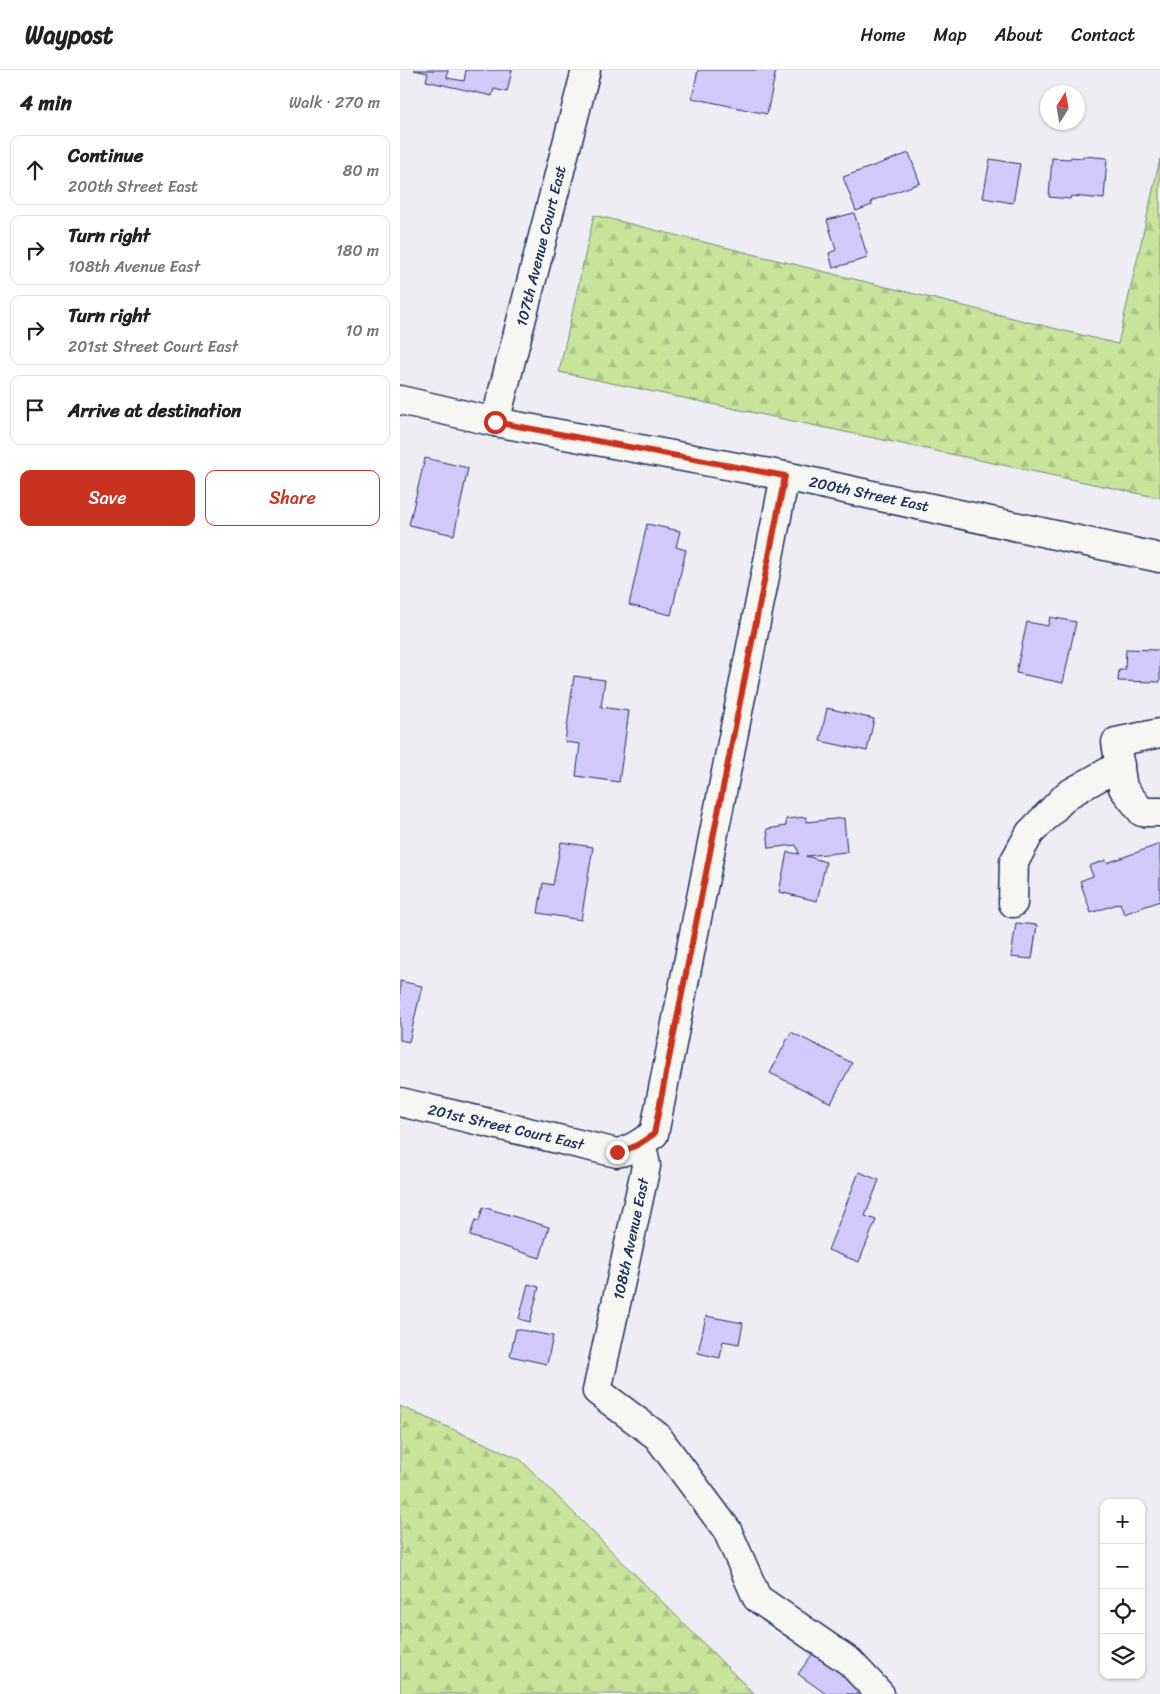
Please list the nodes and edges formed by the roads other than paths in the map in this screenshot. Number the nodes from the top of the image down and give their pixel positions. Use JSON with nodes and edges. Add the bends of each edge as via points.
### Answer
{"nodes":[{"id":1,"x":586,"y":70,"type":"edge"},
{"id":2,"x":400,"y":400,"type":"edge"},
{"id":3,"x":495,"y":422,"type":"junction"},
{"id":4,"x":785,"y":476,"type":"junction"},
{"id":5,"x":1160,"y":558,"type":"edge"},
{"id":6,"x":1160,"y":733,"type":"edge"},
{"id":7,"x":1120,"y":765,"type":"junction"},
{"id":8,"x":1160,"y":812,"type":"edge"},
{"id":9,"x":1013,"y":903,"type":"dead end"},
{"id":10,"x":400,"y":1102,"type":"edge"},
{"id":11,"x":639,"y":1144,"type":"junction"},
{"id":12,"x":880,"y":1694,"type":"edge"}],
"edges":[{"from":1,"to":3,"type":"street","name":"107th Avenue Court East"},
{"from":2,"to":3,"type":"street","name":"200th Street East"},
{"from":3,"to":4,"type":"street","name":"200th Street East"},
{"from":4,"to":5,"type":"street","name":"200th Street East"},
{"from":4,"to":11,"type":"street","via":[[654,1134]]},
{"from":6,"to":7,"type":"street","via":[[1116,742]]},
{"from":7,"to":8,"type":"street","via":[[1122,788],[1142,812]]},
{"from":7,"to":9,"type":"street","via":[[1067,796],[1030,833],[1014,862]]},
{"from":10,"to":11,"type":"street","name":"201st Street Court East","via":[[617,1152]]},
{"from":11,"to":12,"type":"street","name":"108th Avenue East","via":[[646,1166],[597,1391],[657,1436],[727,1530],[757,1598],[850,1662]]}]}
